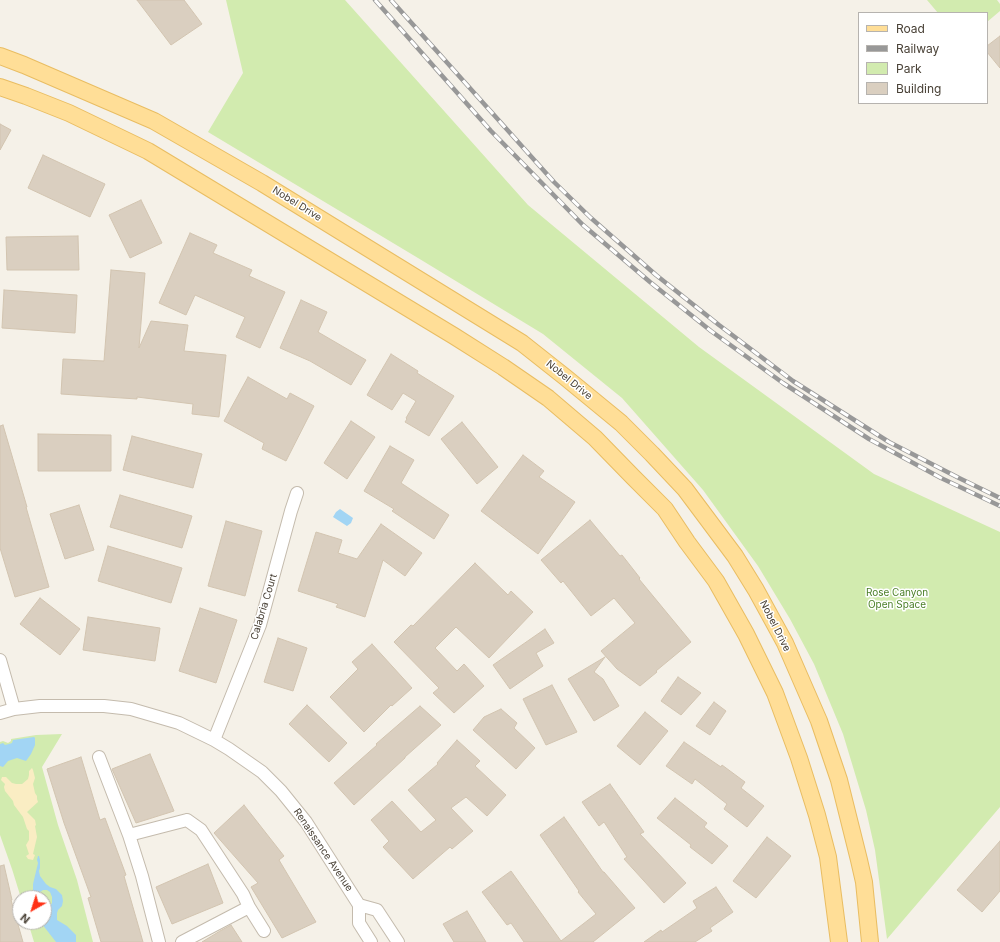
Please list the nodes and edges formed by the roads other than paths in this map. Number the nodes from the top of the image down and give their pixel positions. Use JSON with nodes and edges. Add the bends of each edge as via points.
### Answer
{"nodes":[{"id":1,"x":0,"y":56,"type":"edge"},
{"id":2,"x":0,"y":87,"type":"edge"},
{"id":3,"x":297,"y":494,"type":"dead end"},
{"id":4,"x":0,"y":660,"type":"edge"},
{"id":5,"x":14,"y":709,"type":"junction"},
{"id":6,"x":0,"y":713,"type":"edge"},
{"id":7,"x":214,"y":740,"type":"junction"},
{"id":8,"x":99,"y":757,"type":"dead end"},
{"id":9,"x":129,"y":835,"type":"junction"},
{"id":10,"x":359,"y":905,"type":"junction"},
{"id":11,"x":249,"y":907,"type":"junction"},
{"id":12,"x":264,"y":931,"type":"dead end"},
{"id":13,"x":159,"y":942,"type":"edge"},
{"id":14,"x":182,"y":942,"type":"edge"},
{"id":15,"x":371,"y":942,"type":"edge"},
{"id":16,"x":398,"y":942,"type":"edge"},
{"id":17,"x":839,"y":942,"type":"edge"},
{"id":18,"x":870,"y":942,"type":"edge"}],
"edges":[{"from":1,"to":18,"type":"main road","name":"Nobel Drive","via":[[154,121],[262,183],[522,343],[621,423],[652,454],[685,489],[735,556],[785,643],[819,721],[839,780],[864,882]]},
{"from":2,"to":17,"type":"main road","via":[[68,113],[148,151],[503,367],[548,398],[595,438],[664,509],[716,581],[775,693],[800,758],[828,857]]},
{"from":3,"to":7,"type":"street","name":"Calabria Court","via":[[260,625]]},
{"from":4,"to":5,"type":"street"},
{"from":5,"to":6,"type":"street","name":"Renaissance Avenue"},
{"from":5,"to":7,"type":"street","name":"Renaissance Avenue","via":[[59,705],[131,709],[179,723]]},
{"from":7,"to":10,"type":"street","name":"Renaissance Avenue","via":[[262,772],[281,791],[306,822]]},
{"from":8,"to":9,"type":"street"},
{"from":9,"to":11,"type":"street","via":[[189,816],[201,830]]},
{"from":9,"to":13,"type":"street"},
{"from":10,"to":15,"type":"street","name":"Renaissance Avenue","via":[[359,923]]},
{"from":10,"to":16,"type":"street","via":[[377,910]]},
{"from":11,"to":12,"type":"street"},
{"from":11,"to":14,"type":"street"}]}
